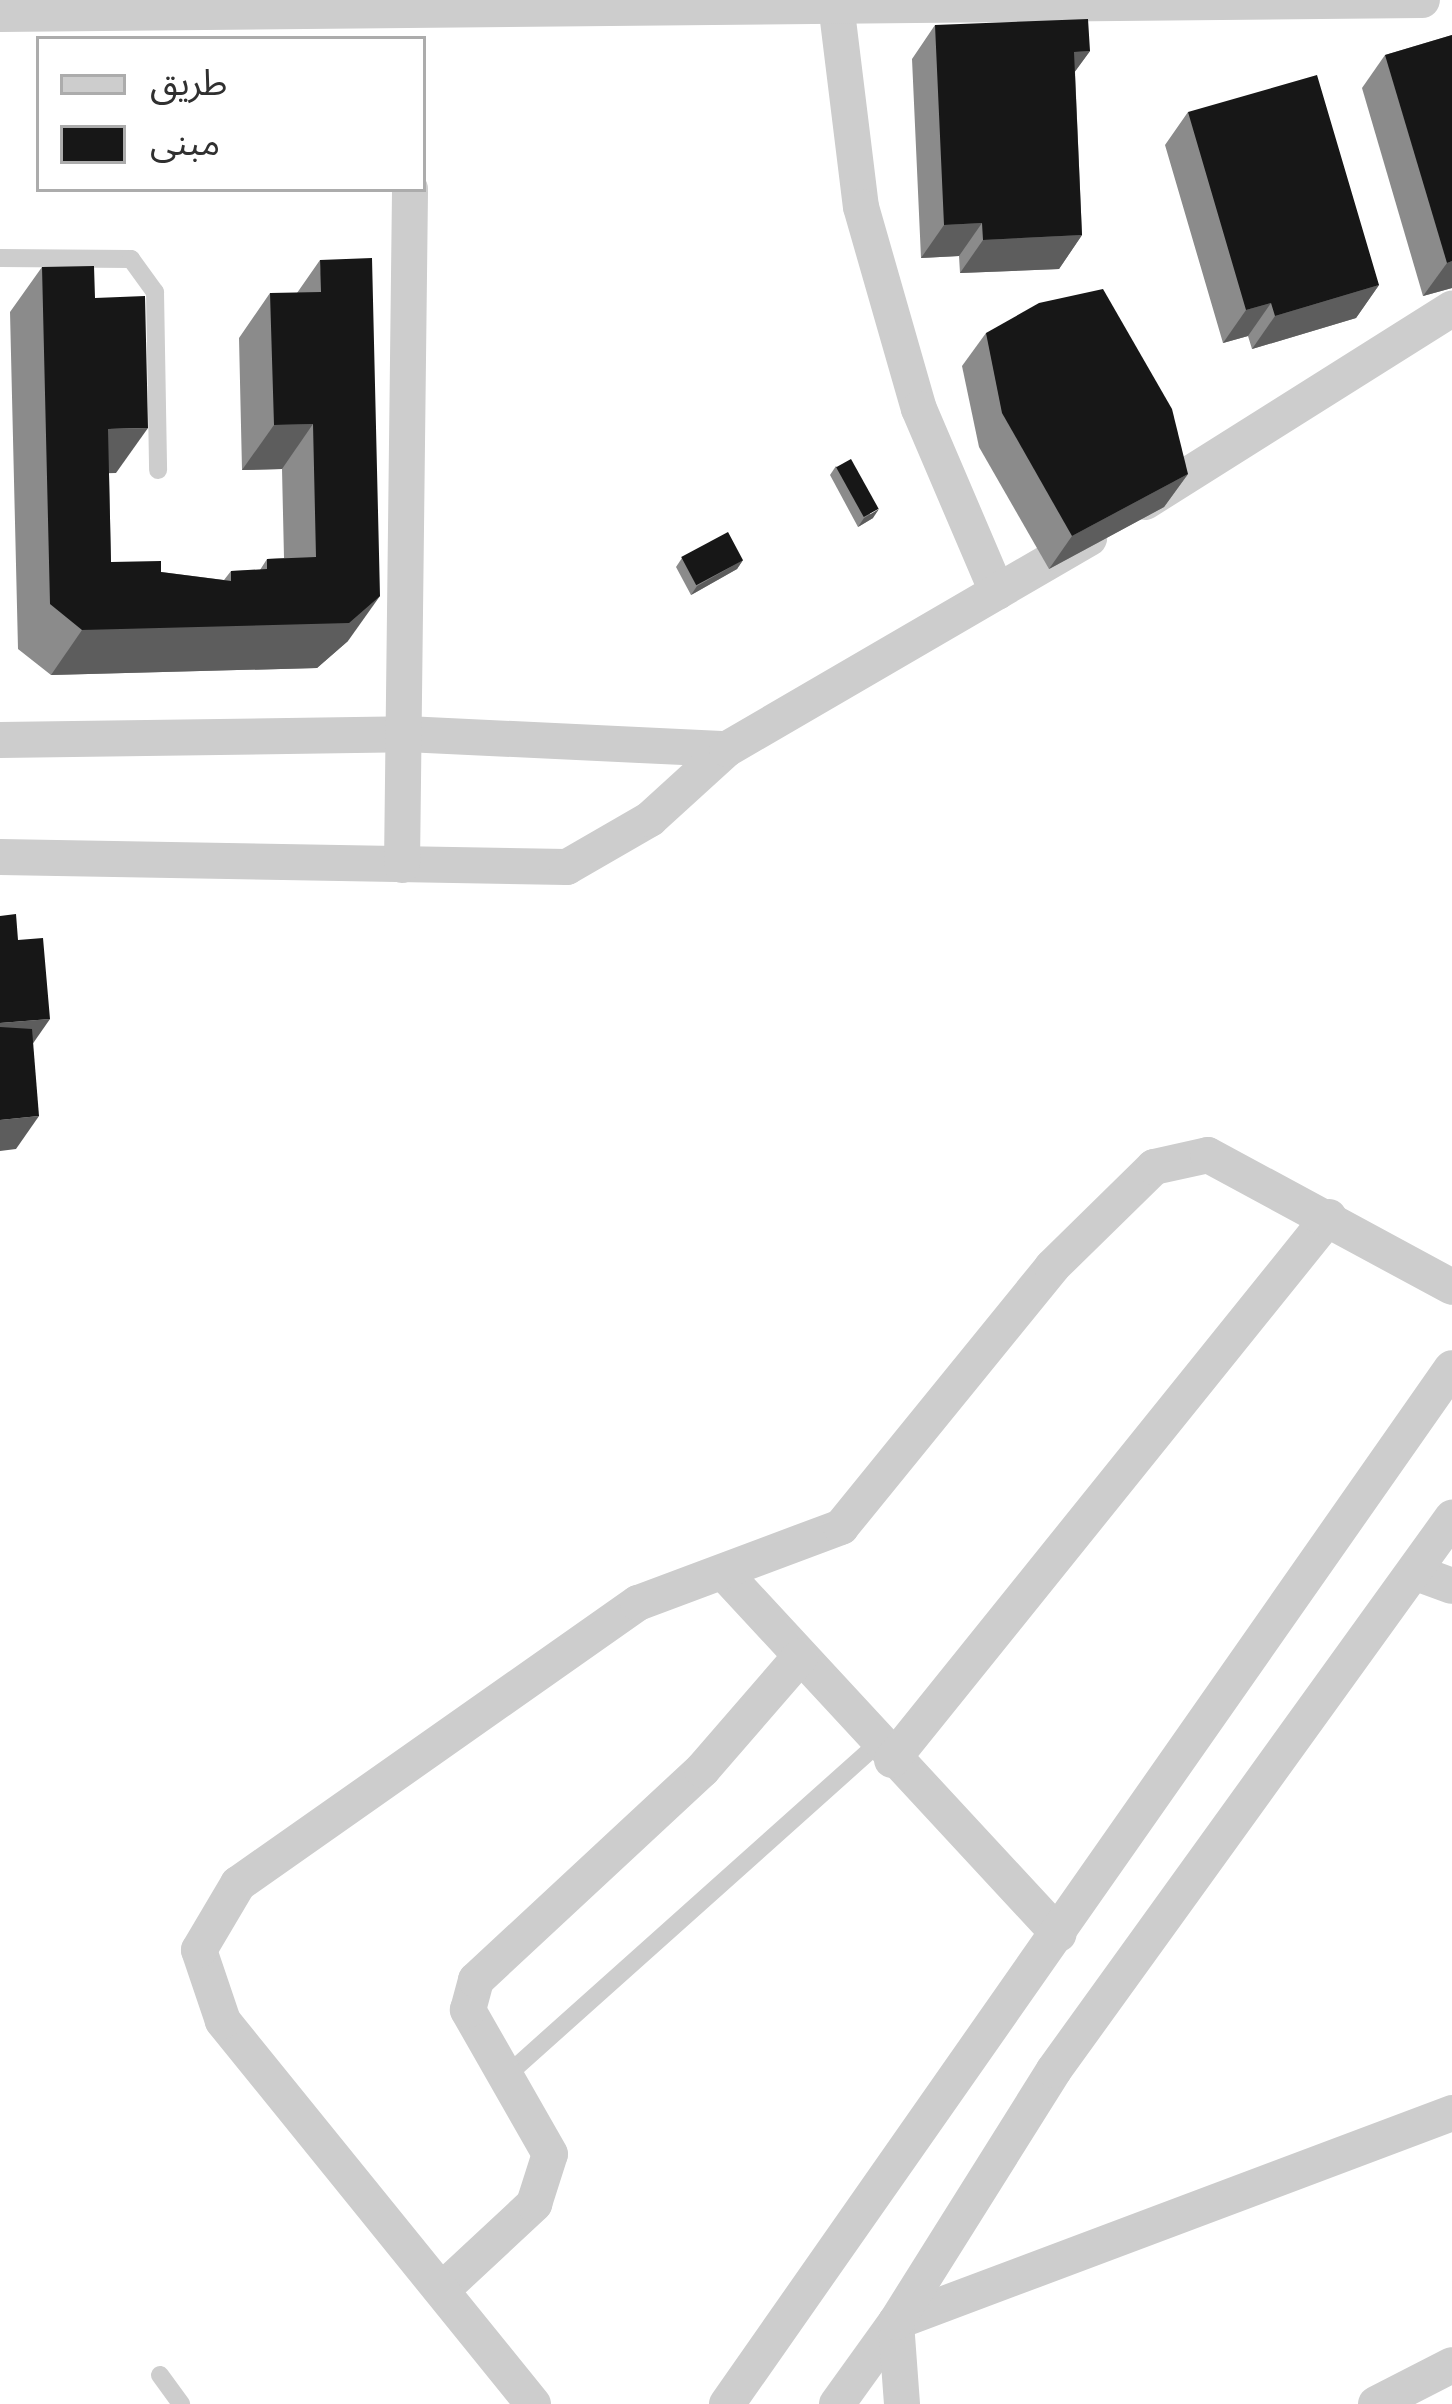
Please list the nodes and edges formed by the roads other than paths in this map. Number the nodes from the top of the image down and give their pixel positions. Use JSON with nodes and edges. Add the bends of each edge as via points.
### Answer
{"nodes":[{"id":1,"x":1422,"y":0,"type":"edge"},
{"id":2,"x":837,"y":12,"type":"junction"},
{"id":3,"x":0,"y":14,"type":"edge"},
{"id":4,"x":411,"y":18,"type":"edge"},
{"id":5,"x":410,"y":192,"type":"edge"},
{"id":6,"x":0,"y":258,"type":"edge"},
{"id":7,"x":1452,"y":309,"type":"edge"},
{"id":8,"x":158,"y":470,"type":"dead end"},
{"id":9,"x":997,"y":592,"type":"junction"},
{"id":10,"x":406,"y":734,"type":"junction"},
{"id":11,"x":0,"y":740,"type":"edge"},
{"id":12,"x":727,"y":748,"type":"junction"},
{"id":13,"x":0,"y":857,"type":"edge"},
{"id":14,"x":402,"y":865,"type":"junction"},
{"id":15,"x":1329,"y":1217,"type":"junction"},
{"id":16,"x":1452,"y":1286,"type":"edge"},
{"id":17,"x":1452,"y":1368,"type":"edge"},
{"id":18,"x":1452,"y":1518,"type":"edge"},
{"id":19,"x":1414,"y":1571,"type":"junction"},
{"id":20,"x":728,"y":1576,"type":"junction"},
{"id":21,"x":1452,"y":1586,"type":"edge"},
{"id":22,"x":800,"y":1657,"type":"junction"},
{"id":23,"x":885,"y":1751,"type":"junction"},
{"id":24,"x":1058,"y":1934,"type":"junction"},
{"id":25,"x":506,"y":2076,"type":"junction"},
{"id":26,"x":1452,"y":2113,"type":"edge"},
{"id":27,"x":442,"y":2289,"type":"junction"},
{"id":28,"x":896,"y":2322,"type":"junction"},
{"id":29,"x":1452,"y":2365,"type":"edge"},
{"id":30,"x":160,"y":2375,"type":"dead end"},
{"id":31,"x":181,"y":2404,"type":"edge"},
{"id":32,"x":533,"y":2404,"type":"edge"},
{"id":33,"x":727,"y":2404,"type":"edge"},
{"id":34,"x":837,"y":2404,"type":"edge"},
{"id":35,"x":902,"y":2404,"type":"edge"},
{"id":36,"x":1376,"y":2404,"type":"edge"}],
"edges":[{"from":1,"to":2,"type":"street"},
{"from":2,"to":4,"type":"street"},
{"from":2,"to":9,"type":"street","via":[[861,207],[919,409]]},
{"from":3,"to":4,"type":"street"},
{"from":5,"to":10,"type":"street"},
{"from":6,"to":8,"type":"lane","via":[[131,260],[143,275],[155,292]]},
{"from":7,"to":9,"type":"street"},
{"from":9,"to":12,"type":"street"},
{"from":10,"to":11,"type":"street"},
{"from":10,"to":12,"type":"street"},
{"from":10,"to":14,"type":"street"},
{"from":12,"to":14,"type":"street","via":[[650,819],[567,867]]},
{"from":13,"to":14,"type":"street"},
{"from":15,"to":16,"type":"street"},
{"from":15,"to":20,"type":"street","via":[[1208,1155],[1154,1167],[1052,1267],[841,1527]]},
{"from":15,"to":23,"type":"street"},
{"from":17,"to":24,"type":"street"},
{"from":18,"to":19,"type":"street"},
{"from":19,"to":21,"type":"street"},
{"from":19,"to":28,"type":"street","via":[[1054,2070]]},
{"from":20,"to":22,"type":"street"},
{"from":20,"to":27,"type":"street","via":[[638,1603],[276,1857],[238,1884],[199,1950],[223,2021]]},
{"from":22,"to":23,"type":"street"},
{"from":22,"to":25,"type":"street","via":[[702,1770],[476,1980],[468,2010]]},
{"from":23,"to":24,"type":"street"},
{"from":23,"to":25,"type":"lane"},
{"from":24,"to":33,"type":"street"},
{"from":25,"to":27,"type":"street","via":[[550,2154],[547,2181]]},
{"from":26,"to":28,"type":"street"},
{"from":27,"to":32,"type":"street"},
{"from":28,"to":34,"type":"street"},
{"from":28,"to":35,"type":"street"},
{"from":29,"to":36,"type":"street"},
{"from":30,"to":31,"type":"lane"}]}
